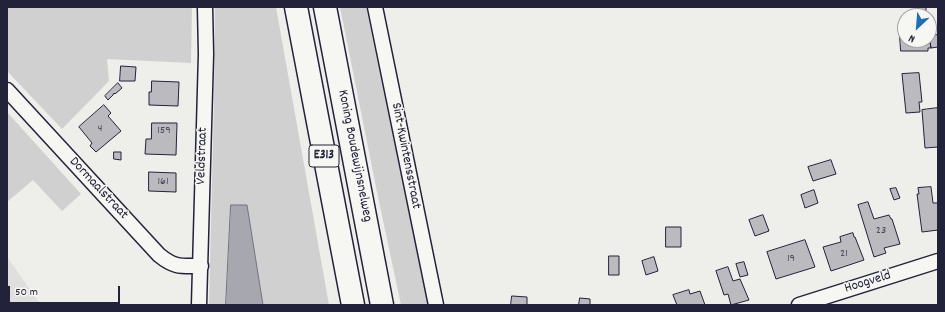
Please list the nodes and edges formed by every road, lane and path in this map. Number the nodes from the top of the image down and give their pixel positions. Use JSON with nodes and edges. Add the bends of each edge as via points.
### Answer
{"nodes":[{"id":1,"x":205,"y":7,"type":"edge"},
{"id":2,"x":296,"y":7,"type":"edge"},
{"id":3,"x":325,"y":7,"type":"edge"},
{"id":4,"x":375,"y":7,"type":"edge"},
{"id":5,"x":7,"y":90,"type":"edge"},
{"id":6,"x":938,"y":261,"type":"edge"},
{"id":7,"x":200,"y":266,"type":"junction"},
{"id":8,"x":199,"y":305,"type":"edge"},
{"id":9,"x":353,"y":305,"type":"edge"},
{"id":10,"x":382,"y":305,"type":"edge"},
{"id":11,"x":436,"y":305,"type":"edge"},
{"id":12,"x":799,"y":305,"type":"edge"}],
"edges":[{"from":1,"to":7,"type":"street","name":"Veldstraat"},
{"from":2,"to":9,"type":"highway","name":"Koning Boudewijnsnelweg","number":"E313"},
{"from":3,"to":10,"type":"highway","name":"Koning Boudewijnsnelweg","number":"E313"},
{"from":4,"to":11,"type":"street","name":"Sint-Kwintensstraat"},
{"from":5,"to":7,"type":"street","name":"Dormaalstraat","via":[[159,255],[168,263],[177,266]]},
{"from":6,"to":12,"type":"street","name":"Hoogveld"},
{"from":7,"to":8,"type":"street","name":"Veldstraat"}]}
